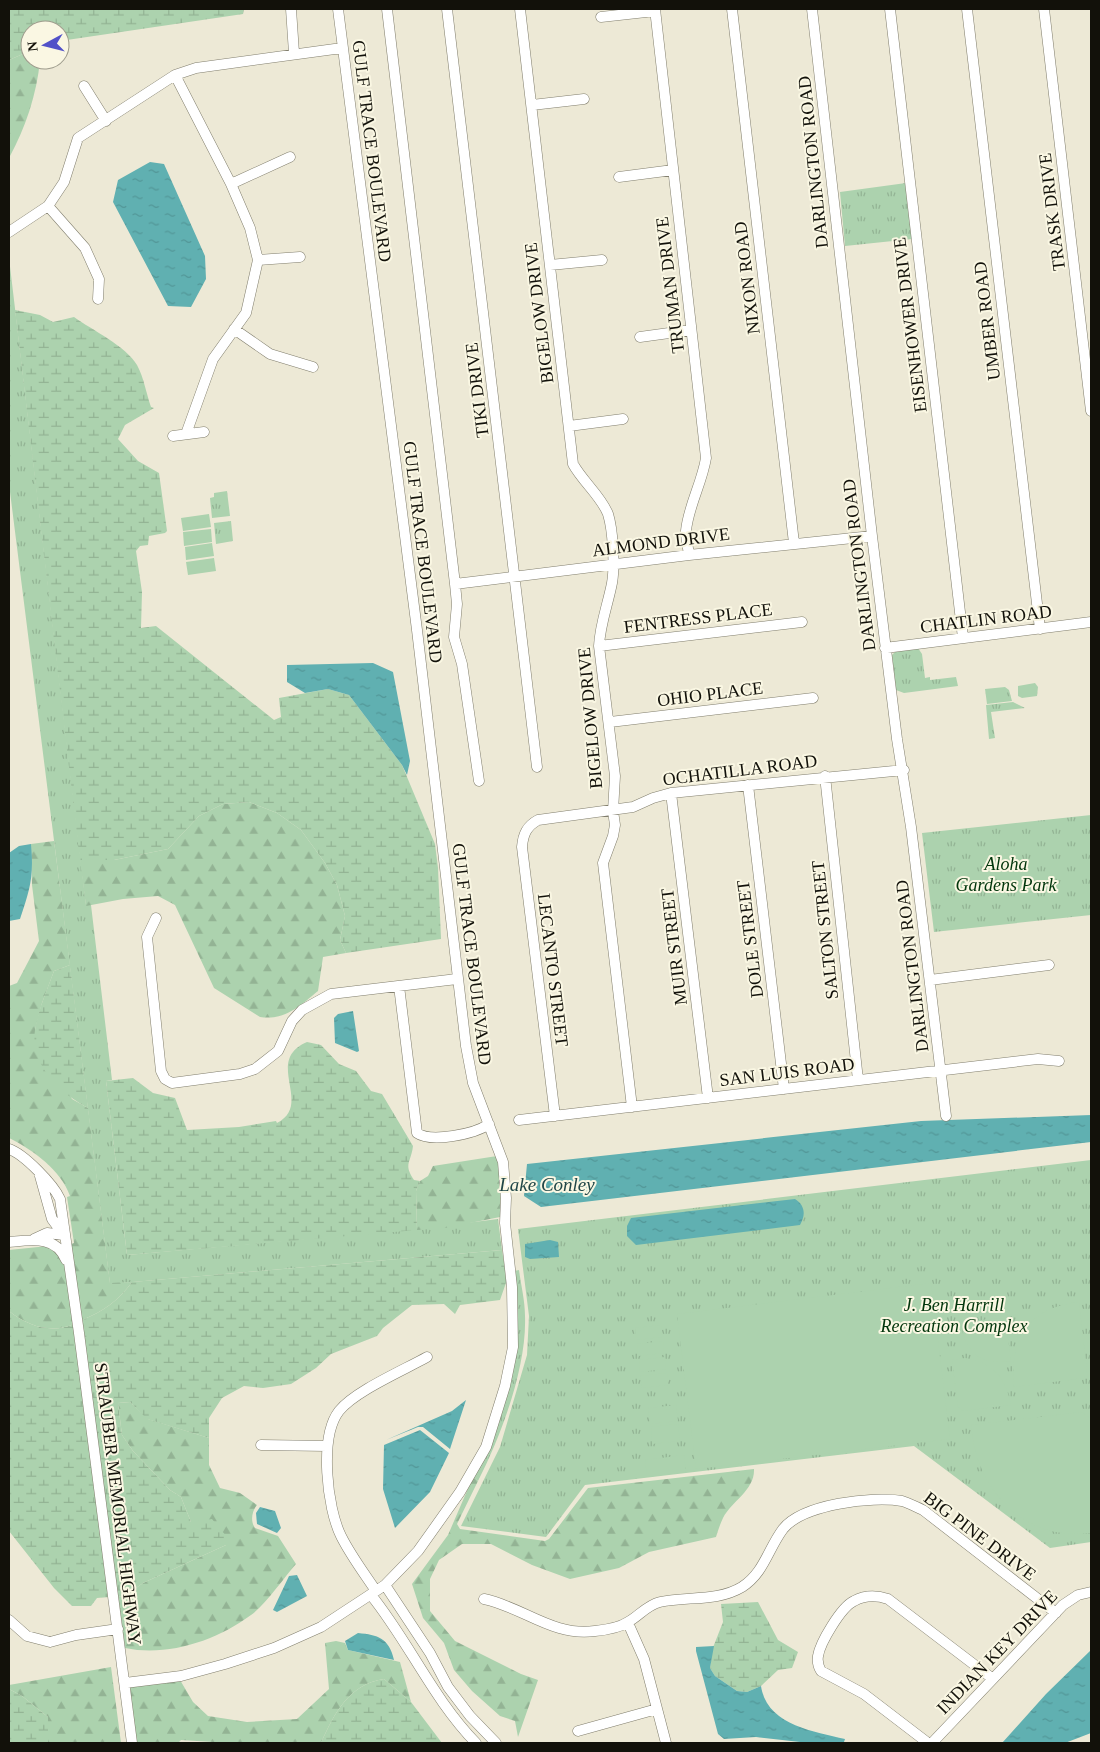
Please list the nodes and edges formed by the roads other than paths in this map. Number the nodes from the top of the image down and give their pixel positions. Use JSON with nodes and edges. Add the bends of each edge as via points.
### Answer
{"nodes":[{"id":1,"x":291,"y":9,"type":"edge"},
{"id":2,"x":338,"y":9,"type":"edge"},
{"id":3,"x":387,"y":9,"type":"edge"},
{"id":4,"x":447,"y":9,"type":"edge"},
{"id":5,"x":520,"y":9,"type":"edge"},
{"id":6,"x":732,"y":9,"type":"edge"},
{"id":7,"x":812,"y":9,"type":"edge"},
{"id":8,"x":890,"y":9,"type":"edge"},
{"id":9,"x":967,"y":9,"type":"edge"},
{"id":10,"x":1044,"y":9,"type":"edge"},
{"id":11,"x":655,"y":10,"type":"edge"},
{"id":12,"x":601,"y":17,"type":"dead end"},
{"id":13,"x":342,"y":48,"type":"junction"},
{"id":14,"x":294,"y":53,"type":"junction"},
{"id":15,"x":175,"y":75,"type":"junction"},
{"id":16,"x":84,"y":86,"type":"dead end"},
{"id":17,"x":584,"y":99,"type":"dead end"},
{"id":18,"x":532,"y":105,"type":"junction"},
{"id":19,"x":106,"y":121,"type":"junction"},
{"id":20,"x":290,"y":157,"type":"dead end"},
{"id":21,"x":673,"y":170,"type":"junction"},
{"id":22,"x":619,"y":178,"type":"dead end"},
{"id":23,"x":231,"y":184,"type":"junction"},
{"id":24,"x":48,"y":206,"type":"junction"},
{"id":25,"x":9,"y":232,"type":"edge"},
{"id":26,"x":300,"y":257,"type":"dead end"},
{"id":27,"x":258,"y":260,"type":"junction"},
{"id":28,"x":602,"y":260,"type":"dead end"},
{"id":29,"x":550,"y":266,"type":"junction"},
{"id":30,"x":98,"y":299,"type":"dead end"},
{"id":31,"x":234,"y":329,"type":"junction"},
{"id":32,"x":692,"y":330,"type":"junction"},
{"id":33,"x":640,"y":337,"type":"dead end"},
{"id":34,"x":313,"y":368,"type":"dead end"},
{"id":35,"x":1091,"y":411,"type":"edge"},
{"id":36,"x":623,"y":419,"type":"dead end"},
{"id":37,"x":569,"y":426,"type":"junction"},
{"id":38,"x":204,"y":432,"type":"dead end"},
{"id":39,"x":186,"y":434,"type":"junction"},
{"id":40,"x":173,"y":436,"type":"dead end"},
{"id":41,"x":872,"y":536,"type":"junction"},
{"id":42,"x":794,"y":543,"type":"junction"},
{"id":43,"x":689,"y":555,"type":"junction"},
{"id":44,"x":613,"y":564,"type":"junction"},
{"id":45,"x":515,"y":576,"type":"junction"},
{"id":46,"x":455,"y":584,"type":"junction"},
{"id":47,"x":802,"y":622,"type":"dead end"},
{"id":48,"x":1091,"y":622,"type":"edge"},
{"id":49,"x":1040,"y":628,"type":"junction"},
{"id":50,"x":963,"y":638,"type":"junction"},
{"id":51,"x":598,"y":646,"type":"junction"},
{"id":52,"x":886,"y":648,"type":"junction"},
{"id":53,"x":813,"y":698,"type":"dead end"},
{"id":54,"x":610,"y":722,"type":"junction"},
{"id":55,"x":537,"y":767,"type":"dead end"},
{"id":56,"x":904,"y":770,"type":"junction"},
{"id":57,"x":825,"y":776,"type":"junction"},
{"id":58,"x":479,"y":782,"type":"dead end"},
{"id":59,"x":748,"y":785,"type":"junction"},
{"id":60,"x":672,"y":793,"type":"junction"},
{"id":61,"x":613,"y":811,"type":"junction"},
{"id":62,"x":527,"y":829,"type":"joint"},
{"id":63,"x":156,"y":918,"type":"dead end"},
{"id":64,"x":1049,"y":965,"type":"dead end"},
{"id":65,"x":457,"y":979,"type":"junction"},
{"id":66,"x":930,"y":980,"type":"junction"},
{"id":67,"x":399,"y":986,"type":"junction"},
{"id":68,"x":1059,"y":1061,"type":"dead end"},
{"id":69,"x":940,"y":1071,"type":"junction"},
{"id":70,"x":858,"y":1080,"type":"junction"},
{"id":71,"x":784,"y":1089,"type":"junction"},
{"id":72,"x":708,"y":1098,"type":"junction"},
{"id":73,"x":632,"y":1106,"type":"junction"},
{"id":74,"x":555,"y":1116,"type":"junction"},
{"id":75,"x":946,"y":1116,"type":"dead end"},
{"id":76,"x":519,"y":1120,"type":"dead end"},
{"id":77,"x":489,"y":1124,"type":"junction"},
{"id":78,"x":9,"y":1149,"type":"edge"},
{"id":79,"x":40,"y":1176,"type":"junction"},
{"id":80,"x":52,"y":1219,"type":"junction"},
{"id":81,"x":47,"y":1233,"type":"junction"},
{"id":82,"x":64,"y":1235,"type":"junction"},
{"id":83,"x":34,"y":1240,"type":"junction"},
{"id":84,"x":9,"y":1242,"type":"edge"},
{"id":85,"x":70,"y":1268,"type":"junction"},
{"id":86,"x":427,"y":1357,"type":"dead end"},
{"id":87,"x":261,"y":1445,"type":"dead end"},
{"id":88,"x":327,"y":1446,"type":"junction"},
{"id":89,"x":377,"y":1590,"type":"junction"},
{"id":90,"x":1091,"y":1592,"type":"edge"},
{"id":91,"x":484,"y":1599,"type":"dead end"},
{"id":92,"x":1056,"y":1613,"type":"junction"},
{"id":93,"x":9,"y":1620,"type":"edge"},
{"id":94,"x":628,"y":1623,"type":"junction"},
{"id":95,"x":118,"y":1629,"type":"junction"},
{"id":96,"x":993,"y":1679,"type":"junction"},
{"id":97,"x":125,"y":1683,"type":"junction"},
{"id":98,"x":657,"y":1709,"type":"junction"},
{"id":99,"x":578,"y":1730,"type":"dead end"},
{"id":100,"x":132,"y":1743,"type":"edge"},
{"id":101,"x":476,"y":1743,"type":"edge"},
{"id":102,"x":496,"y":1743,"type":"edge"},
{"id":103,"x":666,"y":1743,"type":"edge"},
{"id":104,"x":930,"y":1743,"type":"edge"}],
"edges":[{"from":1,"to":14,"type":"street"},
{"from":2,"to":13,"type":"street","name":"GULF TRACE BOULEVARD"},
{"from":3,"to":46,"type":"street"},
{"from":4,"to":45,"type":"street","name":"TIKI DRIVE"},
{"from":5,"to":18,"type":"street","name":"BIGELOW DRIVE"},
{"from":6,"to":42,"type":"street","name":"NIXON ROAD"},
{"from":7,"to":41,"type":"street","name":"DARLINGTON ROAD"},
{"from":8,"to":50,"type":"street","name":"EISENHOWER DRIVE"},
{"from":9,"to":49,"type":"street","name":"UMBER ROAD"},
{"from":10,"to":35,"type":"street","name":"TRASK DRIVE"},
{"from":11,"to":12,"type":"street"},
{"from":11,"to":21,"type":"street","name":"TRUMAN DRIVE"},
{"from":13,"to":14,"type":"street"},
{"from":13,"to":65,"type":"street","name":"GULF TRACE BOULEVARD","via":[[417,630]]},
{"from":14,"to":15,"type":"street","via":[[196,68]]},
{"from":15,"to":19,"type":"street"},
{"from":15,"to":23,"type":"street"},
{"from":16,"to":19,"type":"street"},
{"from":17,"to":18,"type":"street"},
{"from":18,"to":29,"type":"street","name":"BIGELOW DRIVE"},
{"from":19,"to":24,"type":"street","via":[[78,138],[64,182]]},
{"from":20,"to":23,"type":"street"},
{"from":21,"to":22,"type":"street"},
{"from":21,"to":32,"type":"street","name":"TRUMAN DRIVE"},
{"from":23,"to":27,"type":"street","via":[[250,228]]},
{"from":24,"to":25,"type":"street"},
{"from":24,"to":30,"type":"street","via":[[85,248],[99,279]]},
{"from":26,"to":27,"type":"street"},
{"from":27,"to":31,"type":"street","via":[[246,313]]},
{"from":28,"to":29,"type":"street"},
{"from":29,"to":37,"type":"street","name":"BIGELOW DRIVE"},
{"from":31,"to":34,"type":"street","via":[[270,354]]},
{"from":31,"to":39,"type":"street","via":[[213,359]]},
{"from":32,"to":33,"type":"street"},
{"from":32,"to":43,"type":"street","name":"TRUMAN DRIVE","via":[[706,458],[703,479],[686,532]]},
{"from":36,"to":37,"type":"street"},
{"from":37,"to":44,"type":"street","name":"BIGELOW DRIVE","via":[[573,464],[608,515]]},
{"from":38,"to":39,"type":"street"},
{"from":39,"to":40,"type":"street"},
{"from":41,"to":42,"type":"street","name":"ALMOND DRIVE"},
{"from":41,"to":52,"type":"street","name":"DARLINGTON ROAD"},
{"from":42,"to":43,"type":"street","name":"ALMOND DRIVE"},
{"from":43,"to":44,"type":"street","name":"ALMOND DRIVE"},
{"from":44,"to":45,"type":"street","name":"ALMOND DRIVE"},
{"from":44,"to":51,"type":"street","name":"BIGELOW DRIVE"},
{"from":45,"to":46,"type":"street","name":"ALMOND DRIVE"},
{"from":45,"to":55,"type":"street","name":"TIKI DRIVE"},
{"from":46,"to":58,"type":"street","via":[[454,637],[462,664]]},
{"from":47,"to":51,"type":"street","name":"FENTRESS PLACE"},
{"from":48,"to":49,"type":"street","name":"CHATLIN ROAD"},
{"from":49,"to":50,"type":"street","name":"CHATLIN ROAD"},
{"from":50,"to":52,"type":"street","name":"CHATLIN ROAD"},
{"from":51,"to":54,"type":"street","name":"BIGELOW DRIVE"},
{"from":52,"to":56,"type":"street","name":"DARLINGTON ROAD"},
{"from":53,"to":54,"type":"street","name":"OHIO PLACE"},
{"from":54,"to":61,"type":"street","name":"BIGELOW DRIVE","via":[[615,776]]},
{"from":56,"to":57,"type":"street","name":"OCHATILLA ROAD"},
{"from":56,"to":66,"type":"street","name":"DARLINGTON ROAD"},
{"from":57,"to":59,"type":"street","name":"OCHATILLA ROAD"},
{"from":57,"to":70,"type":"street","name":"SALTON STREET"},
{"from":59,"to":60,"type":"street","name":"OCHATILLA ROAD"},
{"from":59,"to":71,"type":"street","name":"DOLE STREET"},
{"from":60,"to":61,"type":"street","name":"OCHATILLA ROAD","via":[[633,808]]},
{"from":60,"to":72,"type":"street","name":"MUIR STREET"},
{"from":61,"to":62,"type":"street","name":"OCHATILLA ROAD","via":[[538,820]]},
{"from":61,"to":73,"type":"street","name":"BIGELOW DRIVE","via":[[615,825],[603,863],[603,874]]},
{"from":62,"to":74,"type":"street","name":"LECANTO STREET","via":[[522,847]]},
{"from":63,"to":67,"type":"street","via":[[147,938],[161,1071],[172,1083],[240,1074],[255,1068],[278,1051],[292,1021],[302,1010],[330,994]]},
{"from":64,"to":66,"type":"street"},
{"from":65,"to":67,"type":"street"},
{"from":65,"to":77,"type":"street","name":"GULF TRACE BOULEVARD","via":[[469,1065]]},
{"from":66,"to":69,"type":"street","name":"DARLINGTON ROAD"},
{"from":67,"to":77,"type":"street","via":[[417,1133],[428,1138],[474,1132]]},
{"from":68,"to":69,"type":"street","name":"SAN LUIS ROAD","via":[[1038,1059]]},
{"from":69,"to":70,"type":"street","name":"SAN LUIS ROAD"},
{"from":69,"to":75,"type":"street","name":"DARLINGTON ROAD"},
{"from":70,"to":71,"type":"street","name":"SAN LUIS ROAD"},
{"from":71,"to":72,"type":"street","name":"SAN LUIS ROAD"},
{"from":72,"to":73,"type":"street","name":"SAN LUIS ROAD"},
{"from":73,"to":74,"type":"street","name":"SAN LUIS ROAD"},
{"from":74,"to":76,"type":"street","name":"SAN LUIS ROAD"},
{"from":77,"to":89,"type":"street","name":"GULF TRACE BOULEVARD","via":[[503,1162],[512,1287],[513,1347],[505,1386],[486,1447],[460,1492],[418,1551]]},
{"from":78,"to":79,"type":"street","name":"STRAUBER MEMORIAL HIGHWAY","via":[[24,1157]]},
{"from":79,"to":80,"type":"street"},
{"from":79,"to":82,"type":"street","name":"STRAUBER MEMORIAL HIGHWAY","via":[[49,1182],[60,1199]]},
{"from":80,"to":81,"type":"street"},
{"from":80,"to":82,"type":"street"},
{"from":81,"to":82,"type":"street"},
{"from":81,"to":83,"type":"street","name":"STRAUBER MEMORIAL HIGHWAY"},
{"from":82,"to":85,"type":"street","name":"STRAUBER MEMORIAL HIGHWAY"},
{"from":83,"to":84,"type":"street","name":"STRAUBER MEMORIAL HIGHWAY"},
{"from":83,"to":85,"type":"street","name":"STRAUBER MEMORIAL HIGHWAY","via":[[49,1242],[58,1248]]},
{"from":85,"to":95,"type":"street","name":"STRAUBER MEMORIAL HIGHWAY"},
{"from":86,"to":88,"type":"street","via":[[355,1397],[339,1410],[330,1428]]},
{"from":87,"to":88,"type":"street"},
{"from":88,"to":89,"type":"street","via":[[332,1511],[340,1535]]},
{"from":89,"to":97,"type":"street","name":"GULF TRACE BOULEVARD","via":[[321,1627],[274,1648],[181,1676]]},
{"from":89,"to":101,"type":"street","via":[[444,1706]]},
{"from":89,"to":102,"type":"street","via":[[430,1653],[470,1716]]},
{"from":90,"to":92,"type":"street","name":"INDIAN KEY DRIVE","via":[[1070,1599]]},
{"from":91,"to":94,"type":"street","name":"BIG PINE DRIVE","via":[[504,1603],[543,1624],[567,1631],[594,1632]]},
{"from":92,"to":94,"type":"street","name":"BIG PINE DRIVE","via":[[922,1510],[904,1502],[884,1500],[825,1506],[801,1514],[785,1528],[758,1574],[740,1588],[720,1595],[659,1602]]},
{"from":92,"to":96,"type":"street","name":"INDIAN KEY DRIVE"},
{"from":93,"to":95,"type":"street","via":[[27,1636],[50,1642]]},
{"from":94,"to":98,"type":"street","via":[[644,1659]]},
{"from":95,"to":97,"type":"street","name":"STRAUBER MEMORIAL HIGHWAY"},
{"from":96,"to":104,"type":"street","name":"INDIAN KEY DRIVE"},
{"from":96,"to":104,"type":"street","via":[[888,1599],[872,1596],[848,1604],[842,1610],[818,1653],[821,1671],[864,1694]]},
{"from":97,"to":100,"type":"street","name":"STRAUBER MEMORIAL HIGHWAY"},
{"from":98,"to":99,"type":"street"},
{"from":98,"to":103,"type":"street"}]}
